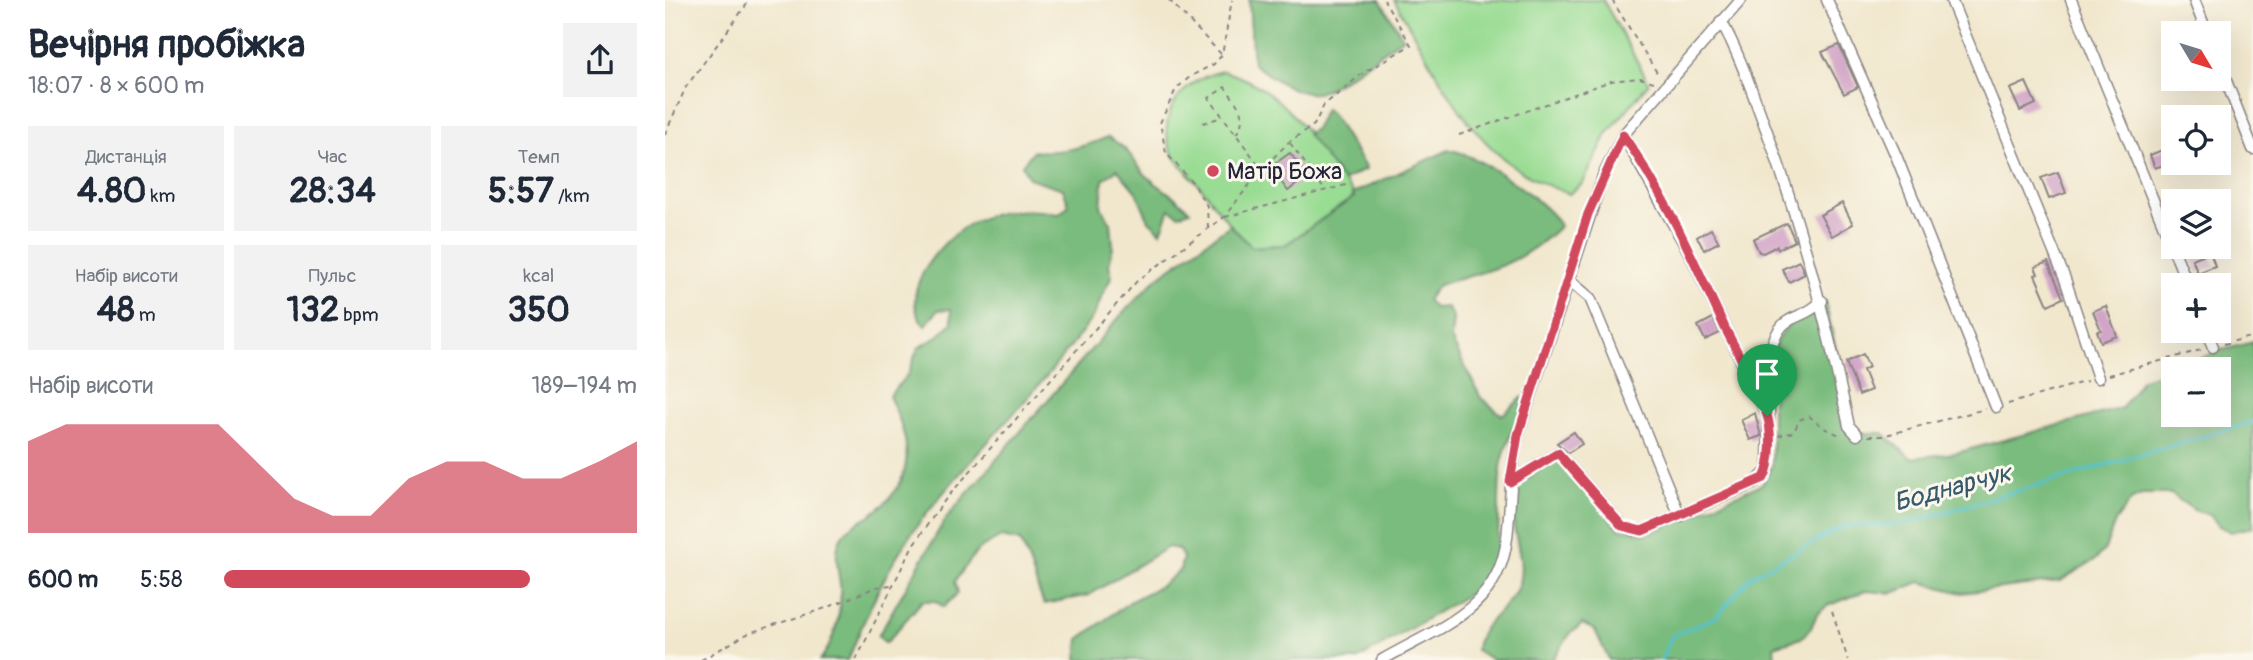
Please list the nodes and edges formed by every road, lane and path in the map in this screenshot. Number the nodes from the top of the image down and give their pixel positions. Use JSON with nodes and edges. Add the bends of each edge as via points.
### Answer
{"nodes":[{"id":1,"x":750,"y":0,"type":"edge"},
{"id":2,"x":1170,"y":0,"type":"edge"},
{"id":3,"x":1233,"y":0,"type":"edge"},
{"id":4,"x":1384,"y":0,"type":"edge"},
{"id":5,"x":1612,"y":0,"type":"edge"},
{"id":6,"x":1741,"y":0,"type":"edge"},
{"id":7,"x":1827,"y":0,"type":"edge"},
{"id":8,"x":1951,"y":0,"type":"edge"},
{"id":9,"x":2071,"y":0,"type":"edge"},
{"id":10,"x":2194,"y":0,"type":"edge"},
{"id":11,"x":1721,"y":21,"type":"junction"},
{"id":12,"x":2202,"y":21,"type":"edge"},
{"id":13,"x":1222,"y":55,"type":"junction"},
{"id":14,"x":1665,"y":86,"type":"junction"},
{"id":15,"x":2230,"y":91,"type":"edge"},
{"id":16,"x":1223,"y":116,"type":"junction"},
{"id":17,"x":1203,"y":123,"type":"dead end"},
{"id":18,"x":665,"y":134,"type":"edge"},
{"id":19,"x":1236,"y":134,"type":"junction"},
{"id":20,"x":1459,"y":135,"type":"dead end"},
{"id":21,"x":1623,"y":135,"type":"junction"},
{"id":22,"x":1289,"y":142,"type":"junction"},
{"id":23,"x":2253,"y":149,"type":"edge"},
{"id":24,"x":1262,"y":169,"type":"junction"},
{"id":25,"x":1346,"y":185,"type":"dead end"},
{"id":26,"x":1324,"y":190,"type":"junction"},
{"id":27,"x":1224,"y":217,"type":"junction"},
{"id":28,"x":1208,"y":229,"type":"junction"},
{"id":29,"x":2183,"y":273,"type":"edge"},
{"id":30,"x":1569,"y":279,"type":"junction"},
{"id":31,"x":1822,"y":301,"type":"junction"},
{"id":32,"x":2253,"y":336,"type":"edge"},
{"id":33,"x":2211,"y":343,"type":"edge"},
{"id":34,"x":2213,"y":347,"type":"junction"},
{"id":35,"x":2098,"y":378,"type":"junction"},
{"id":36,"x":1996,"y":407,"type":"junction"},
{"id":37,"x":1767,"y":416,"type":"junction"},
{"id":38,"x":1824,"y":428,"type":"dead end"},
{"id":39,"x":1857,"y":435,"type":"joint"},
{"id":40,"x":1769,"y":439,"type":"junction"},
{"id":41,"x":1510,"y":482,"type":"junction"},
{"id":42,"x":1680,"y":516,"type":"junction"},
{"id":43,"x":893,"y":585,"type":"junction"},
{"id":44,"x":1832,"y":611,"type":"dead end"},
{"id":45,"x":701,"y":660,"type":"edge"},
{"id":46,"x":856,"y":660,"type":"edge"},
{"id":47,"x":1383,"y":660,"type":"edge"},
{"id":48,"x":1848,"y":660,"type":"edge"}],
"edges":[{"from":1,"to":18,"type":"path","via":[[686,87]]},
{"from":2,"to":13,"type":"path"},
{"from":3,"to":13,"type":"path"},
{"from":4,"to":22,"type":"path","via":[[1411,45],[1363,73],[1324,105],[1314,125]]},
{"from":5,"to":14,"type":"path"},
{"from":6,"to":11,"type":"street"},
{"from":7,"to":36,"type":"street","via":[[1897,158]]},
{"from":8,"to":35,"type":"street","via":[[2065,279]]},
{"from":9,"to":29,"type":"street"},
{"from":10,"to":12,"type":"street"},
{"from":11,"to":14,"type":"street"},
{"from":11,"to":31,"type":"street","via":[[1737,50],[1793,201]]},
{"from":13,"to":28,"type":"path","via":[[1176,89],[1160,122],[1166,153],[1207,206]]},
{"from":14,"to":20,"type":"path","via":[[1640,78],[1611,81]]},
{"from":14,"to":21,"type":"street"},
{"from":15,"to":23,"type":"street"},
{"from":16,"to":17,"type":"path"},
{"from":16,"to":19,"type":"path"},
{"from":16,"to":19,"type":"path","via":[[1209,98],[1225,87],[1241,111],[1242,123]]},
{"from":19,"to":24,"type":"path"},
{"from":21,"to":30,"type":"street","via":[[1588,214]]},
{"from":21,"to":37,"type":"street","via":[[1690,254]]},
{"from":22,"to":24,"type":"path"},
{"from":22,"to":26,"type":"path"},
{"from":24,"to":27,"type":"path"},
{"from":25,"to":26,"type":"path"},
{"from":26,"to":27,"type":"path"},
{"from":27,"to":28,"type":"path"},
{"from":28,"to":43,"type":"path","via":[[1137,281],[945,500],[913,545]]},
{"from":30,"to":41,"type":"street","via":[[1518,435]]},
{"from":30,"to":42,"type":"street","via":[[1590,298]]},
{"from":31,"to":37,"type":"street","via":[[1789,318],[1774,336]]},
{"from":31,"to":39,"type":"street","via":[[1849,426]]},
{"from":32,"to":34,"type":"path"},
{"from":33,"to":34,"type":"street"},
{"from":34,"to":35,"type":"path"},
{"from":35,"to":36,"type":"path"},
{"from":36,"to":39,"type":"path","via":[[1882,436]]},
{"from":37,"to":40,"type":"street"},
{"from":38,"to":40,"type":"path","via":[[1809,416],[1799,420],[1794,432]]},
{"from":40,"to":42,"type":"street","via":[[1764,478]]},
{"from":41,"to":42,"type":"street","via":[[1558,453],[1622,526],[1642,531]]},
{"from":41,"to":47,"type":"street","via":[[1504,559],[1489,591],[1473,607]]},
{"from":43,"to":45,"type":"path","via":[[749,633]]},
{"from":43,"to":46,"type":"path"},
{"from":44,"to":48,"type":"path"}]}
